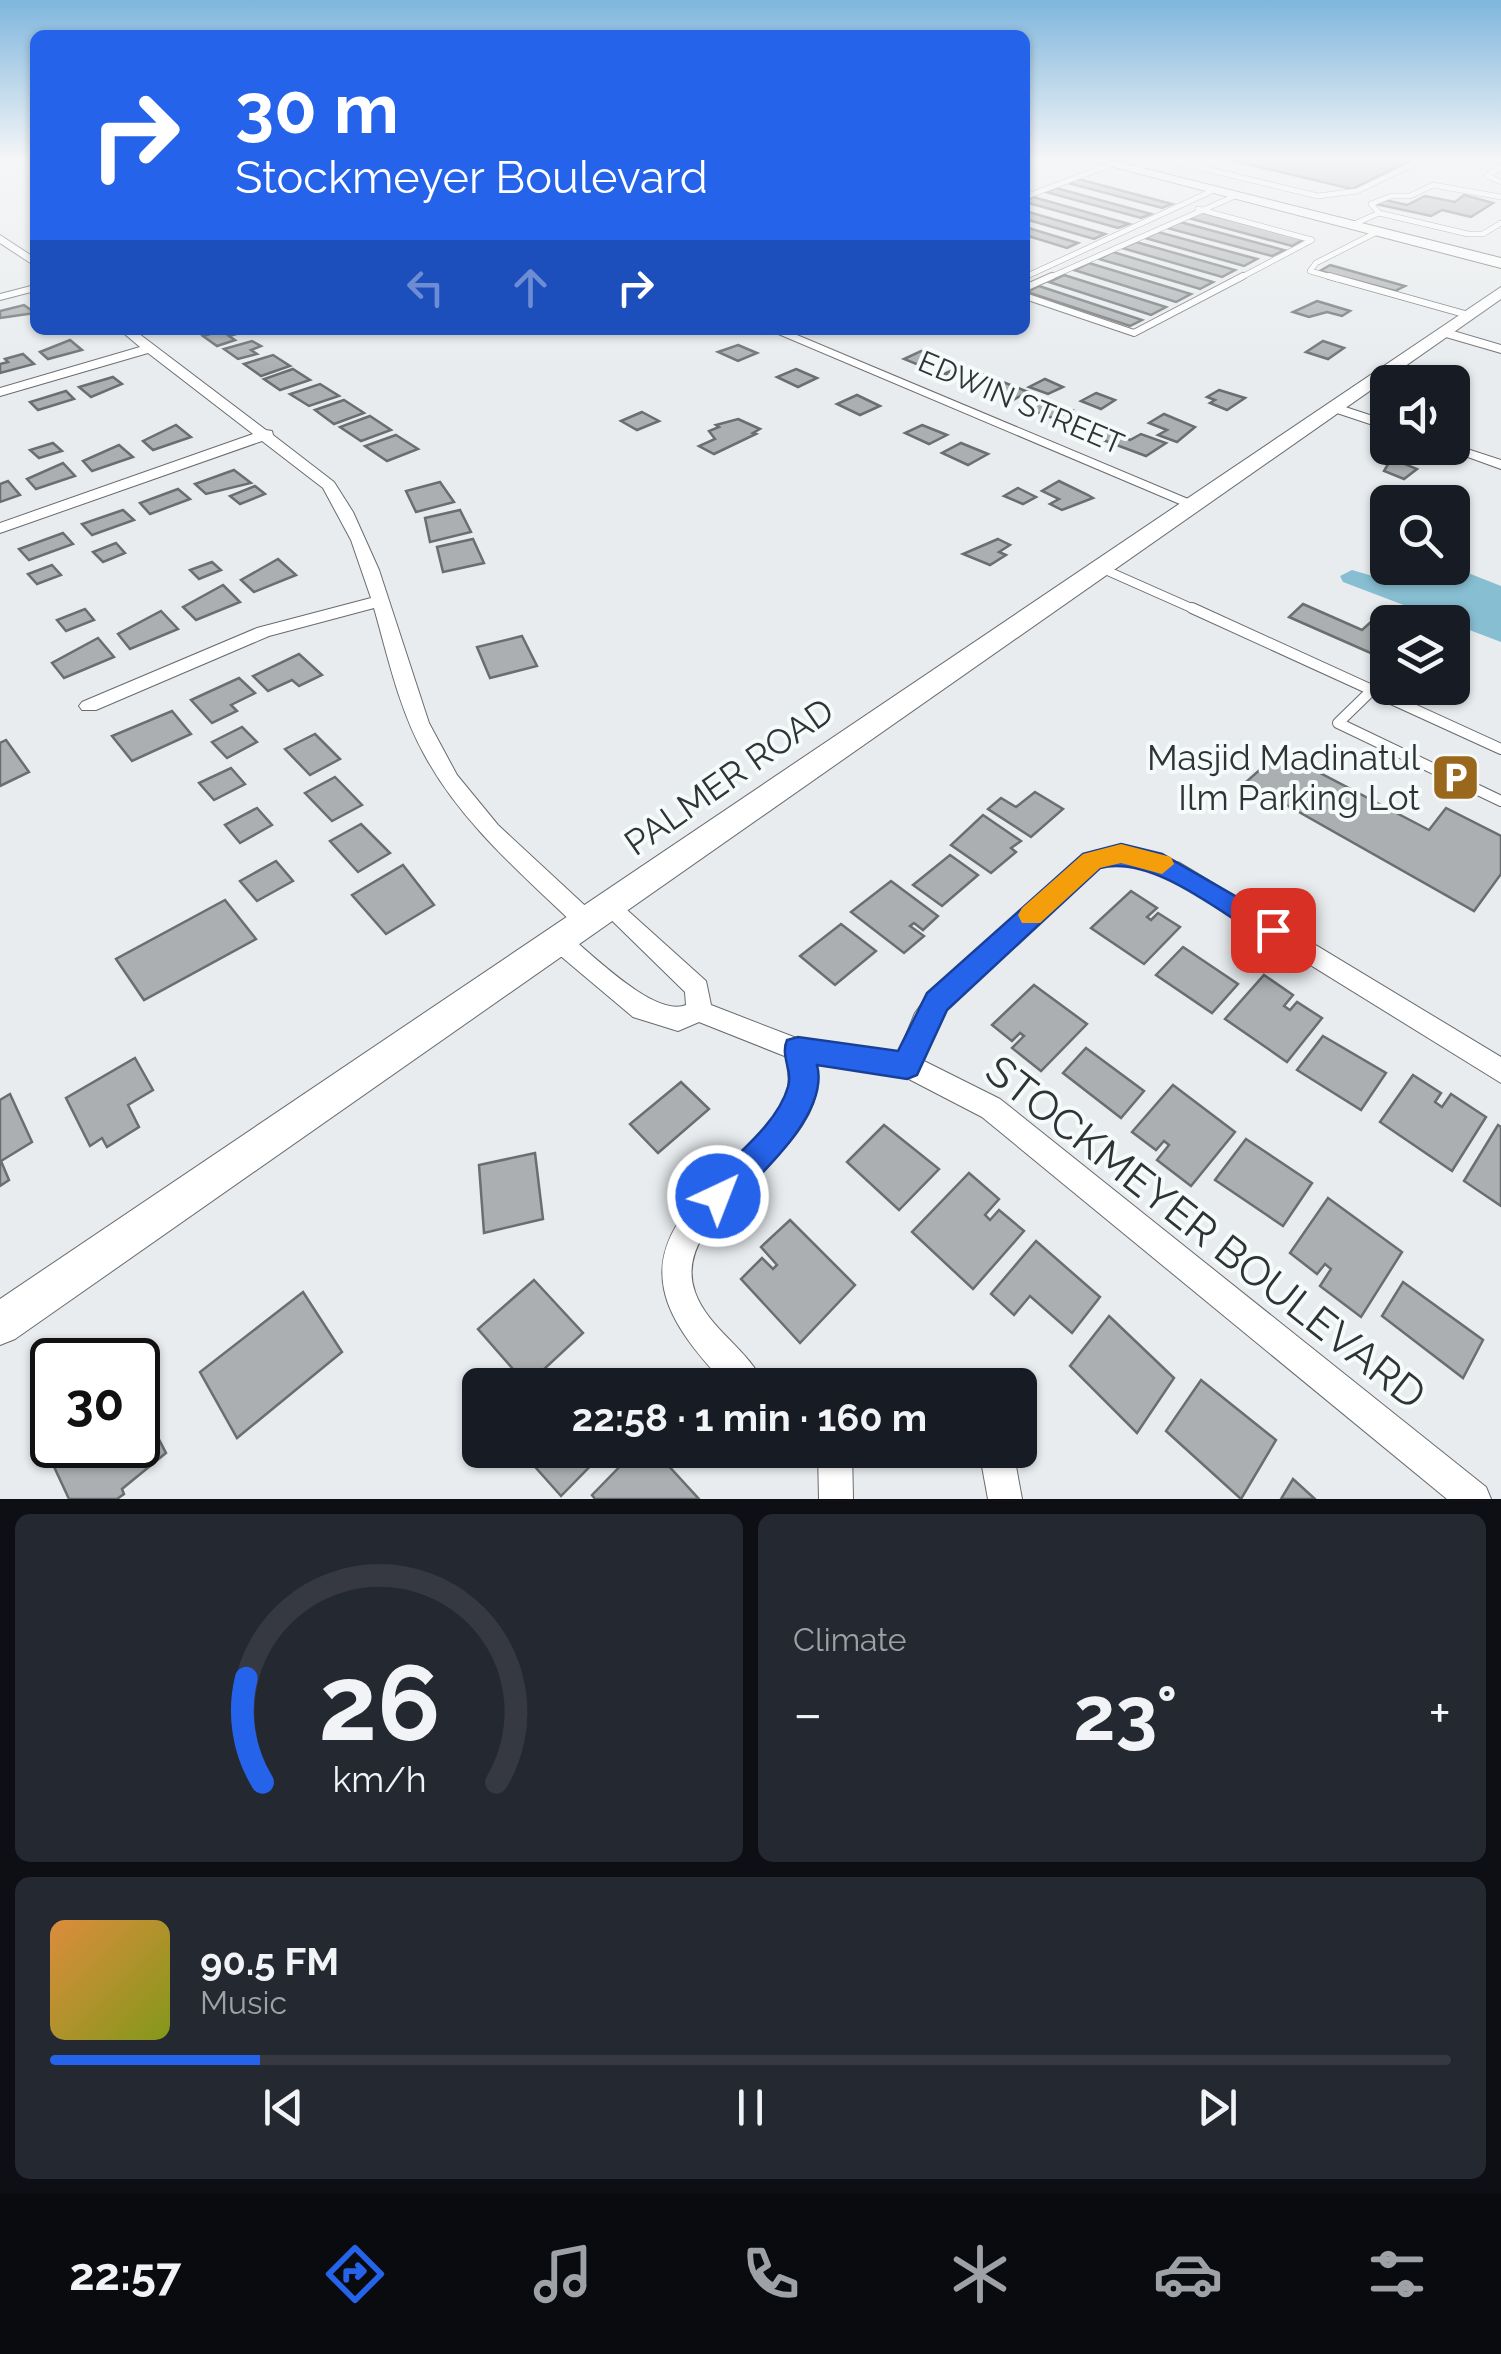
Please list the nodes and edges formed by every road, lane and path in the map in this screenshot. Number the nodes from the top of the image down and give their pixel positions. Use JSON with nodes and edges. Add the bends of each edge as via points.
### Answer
{"nodes":[{"id":1,"x":1127,"y":230,"type":"edge"},
{"id":2,"x":1152,"y":230,"type":"edge"},
{"id":3,"x":1275,"y":230,"type":"edge"},
{"id":4,"x":1370,"y":230,"type":"edge"},
{"id":5,"x":1448,"y":230,"type":"joint"},
{"id":6,"x":1486,"y":230,"type":"edge"},
{"id":7,"x":1378,"y":232,"type":"junction"},
{"id":8,"x":0,"y":238,"type":"edge"},
{"id":9,"x":1423,"y":243,"type":"junction"},
{"id":10,"x":30,"y":260,"type":"edge"},
{"id":11,"x":1501,"y":263,"type":"edge"},
{"id":12,"x":1030,"y":275,"type":"edge"},
{"id":13,"x":1030,"y":286,"type":"edge"},
{"id":14,"x":30,"y":289,"type":"edge"},
{"id":15,"x":1501,"y":292,"type":"edge"},
{"id":16,"x":0,"y":297,"type":"edge"},
{"id":17,"x":1030,"y":298,"type":"edge"},
{"id":18,"x":1456,"y":323,"type":"junction"},
{"id":19,"x":133,"y":335,"type":"edge"},
{"id":20,"x":787,"y":335,"type":"edge"},
{"id":21,"x":150,"y":348,"type":"junction"},
{"id":22,"x":1501,"y":348,"type":"edge"},
{"id":23,"x":0,"y":392,"type":"edge"},
{"id":24,"x":1333,"y":407,"type":"junction"},
{"id":25,"x":1370,"y":420,"type":"edge"},
{"id":26,"x":267,"y":434,"type":"junction"},
{"id":27,"x":1470,"y":455,"type":"edge"},
{"id":28,"x":1501,"y":465,"type":"edge"},
{"id":29,"x":1192,"y":504,"type":"junction"},
{"id":30,"x":0,"y":528,"type":"edge"},
{"id":31,"x":1099,"y":567,"type":"junction"},
{"id":32,"x":378,"y":601,"type":"junction"},
{"id":33,"x":1370,"y":686,"type":"edge"},
{"id":34,"x":1370,"y":692,"type":"edge"},
{"id":35,"x":1409,"y":705,"type":"edge"},
{"id":36,"x":88,"y":706,"type":"dead end"},
{"id":37,"x":1501,"y":749,"type":"edge"},
{"id":38,"x":1501,"y":802,"type":"edge"},
{"id":39,"x":597,"y":914,"type":"junction"},
{"id":40,"x":558,"y":941,"type":"junction"},
{"id":41,"x":699,"y":1010,"type":"junction"},
{"id":42,"x":798,"y":1050,"type":"junction"},
{"id":43,"x":907,"y":1066,"type":"junction"},
{"id":44,"x":1501,"y":1071,"type":"edge"},
{"id":45,"x":0,"y":1324,"type":"edge"},
{"id":46,"x":735,"y":1368,"type":"edge"},
{"id":47,"x":831,"y":1468,"type":"edge"},
{"id":48,"x":999,"y":1468,"type":"edge"},
{"id":49,"x":836,"y":1499,"type":"edge"},
{"id":50,"x":1005,"y":1499,"type":"edge"},
{"id":51,"x":1474,"y":1499,"type":"edge"}],
"edges":[{"from":1,"to":12,"type":"lane"},
{"from":2,"to":13,"type":"lane"},
{"from":3,"to":17,"type":"lane","via":[[1312,240],[1134,332]]},
{"from":4,"to":7,"type":"main road"},
{"from":5,"to":6,"type":"lane"},
{"from":5,"to":9,"type":"lane"},
{"from":7,"to":9,"type":"main road"},
{"from":7,"to":18,"type":"lane","via":[[1310,271]]},
{"from":8,"to":10,"type":"street"},
{"from":9,"to":11,"type":"main road"},
{"from":14,"to":16,"type":"street"},
{"from":15,"to":18,"type":"street","name":"PALMER ROAD"},
{"from":18,"to":22,"type":"street"},
{"from":18,"to":24,"type":"street","name":"PALMER ROAD"},
{"from":19,"to":21,"type":"street"},
{"from":20,"to":29,"type":"street","name":"EDWIN STREET"},
{"from":21,"to":23,"type":"street"},
{"from":21,"to":26,"type":"street"},
{"from":24,"to":25,"type":"street"},
{"from":24,"to":29,"type":"street","name":"PALMER ROAD"},
{"from":26,"to":30,"type":"street"},
{"from":26,"to":32,"type":"street","via":[[335,493]]},
{"from":27,"to":28,"type":"street"},
{"from":29,"to":31,"type":"street","name":"PALMER ROAD"},
{"from":31,"to":33,"type":"lane"},
{"from":31,"to":39,"type":"street","name":"PALMER ROAD"},
{"from":32,"to":36,"type":"street","via":[[263,632]]},
{"from":32,"to":39,"type":"street","via":[[419,723],[445,774],[488,828]]},
{"from":34,"to":38,"type":"lane","via":[[1338,723]]},
{"from":35,"to":37,"type":"lane"},
{"from":39,"to":40,"type":"street","name":"PALMER ROAD"},
{"from":39,"to":41,"type":"street","via":[[697,988]]},
{"from":40,"to":41,"type":"street","name":"STOCKMEYER BOULEVARD","via":[[642,1010],[678,1020]]},
{"from":40,"to":45,"type":"street","name":"PALMER ROAD"},
{"from":41,"to":42,"type":"street","name":"STOCKMEYER BOULEVARD"},
{"from":42,"to":43,"type":"street","name":"STOCKMEYER BOULEVARD"},
{"from":42,"to":46,"type":"street","via":[[802,1095],[782,1129],[697,1218],[679,1258],[678,1290]]},
{"from":43,"to":44,"type":"street","via":[[937,1002],[1092,860],[1121,854],[1172,869]]},
{"from":43,"to":51,"type":"street","name":"STOCKMEYER BOULEVARD","via":[[991,1108]]},
{"from":47,"to":49,"type":"street"},
{"from":48,"to":50,"type":"street"}]}
